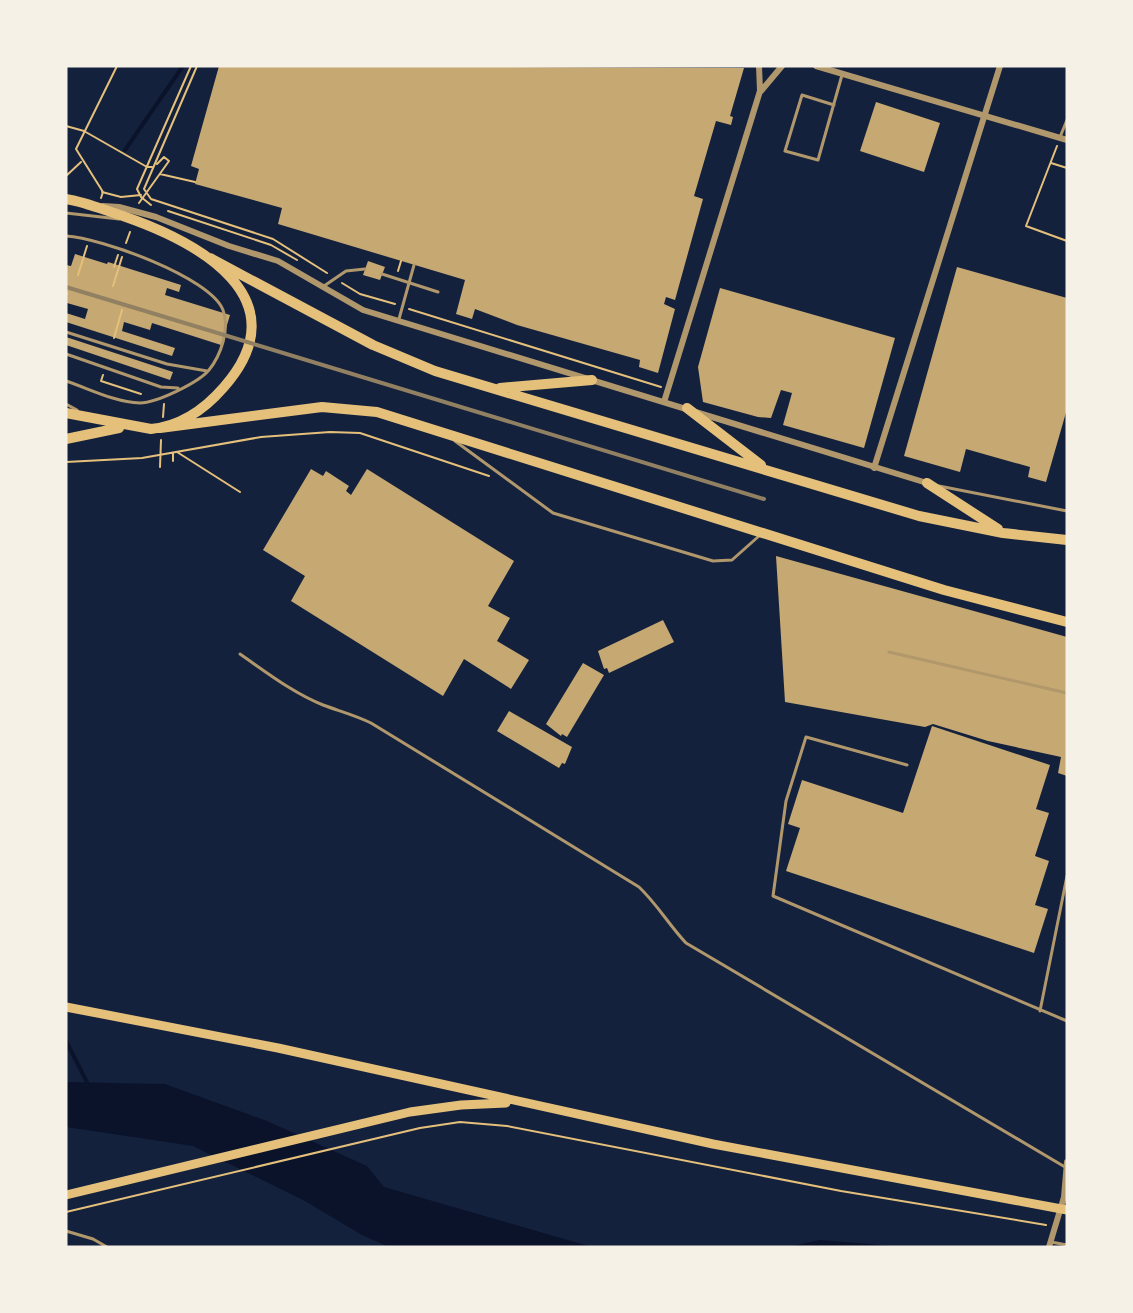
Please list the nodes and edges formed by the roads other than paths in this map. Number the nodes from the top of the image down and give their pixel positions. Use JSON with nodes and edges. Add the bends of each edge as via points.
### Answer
{"nodes":[{"id":1,"x":759,"y":66,"type":"edge"},
{"id":2,"x":782,"y":66,"type":"edge"},
{"id":3,"x":816,"y":66,"type":"edge"},
{"id":4,"x":1000,"y":66,"type":"edge"},
{"id":5,"x":842,"y":74,"type":"junction"},
{"id":6,"x":760,"y":91,"type":"junction"},
{"id":7,"x":834,"y":105,"type":"junction"},
{"id":8,"x":983,"y":117,"type":"junction"},
{"id":9,"x":1067,"y":120,"type":"edge"},
{"id":10,"x":1064,"y":138,"type":"edge"},
{"id":11,"x":68,"y":196,"type":"edge"},
{"id":12,"x":92,"y":206,"type":"junction"},
{"id":13,"x":66,"y":213,"type":"edge"},
{"id":14,"x":138,"y":222,"type":"junction"},
{"id":15,"x":66,"y":236,"type":"edge"},
{"id":16,"x":210,"y":258,"type":"junction"},
{"id":17,"x":414,"y":265,"type":"dead end"},
{"id":18,"x":365,"y":269,"type":"dead end"},
{"id":19,"x":382,"y":274,"type":"dead end"},
{"id":20,"x":409,"y":283,"type":"junction"},
{"id":21,"x":322,"y":286,"type":"junction"},
{"id":22,"x":438,"y":292,"type":"dead end"},
{"id":23,"x":399,"y":319,"type":"junction"},
{"id":24,"x":66,"y":332,"type":"edge"},
{"id":25,"x":66,"y":354,"type":"edge"},
{"id":26,"x":208,"y":371,"type":"junction"},
{"id":27,"x":592,"y":380,"type":"junction"},
{"id":28,"x":66,"y":381,"type":"edge"},
{"id":29,"x":180,"y":388,"type":"junction"},
{"id":30,"x":494,"y":388,"type":"junction"},
{"id":31,"x":664,"y":402,"type":"junction"},
{"id":32,"x":66,"y":404,"type":"edge"},
{"id":33,"x":687,"y":408,"type":"junction"},
{"id":34,"x":66,"y":413,"type":"edge"},
{"id":35,"x":94,"y":420,"type":"junction"},
{"id":36,"x":127,"y":426,"type":"junction"},
{"id":37,"x":162,"y":428,"type":"junction"},
{"id":38,"x":436,"y":429,"type":"junction"},
{"id":39,"x":66,"y":439,"type":"edge"},
{"id":40,"x":874,"y":468,"type":"junction"},
{"id":41,"x":766,"y":469,"type":"junction"},
{"id":42,"x":927,"y":483,"type":"junction"},
{"id":43,"x":1067,"y":511,"type":"edge"},
{"id":44,"x":763,"y":532,"type":"junction"},
{"id":45,"x":1003,"y":533,"type":"junction"},
{"id":46,"x":1067,"y":540,"type":"edge"},
{"id":47,"x":1067,"y":622,"type":"edge"},
{"id":48,"x":889,"y":652,"type":"dead end"},
{"id":49,"x":240,"y":654,"type":"dead end"},
{"id":50,"x":1067,"y":693,"type":"edge"},
{"id":51,"x":907,"y":765,"type":"dead end"},
{"id":52,"x":1067,"y":876,"type":"edge"},
{"id":53,"x":68,"y":1007,"type":"edge"},
{"id":54,"x":1040,"y":1011,"type":"junction"},
{"id":55,"x":1067,"y":1021,"type":"edge"},
{"id":56,"x":521,"y":1103,"type":"junction"},
{"id":57,"x":1067,"y":1162,"type":"edge"},
{"id":58,"x":1066,"y":1168,"type":"edge"},
{"id":59,"x":66,"y":1195,"type":"edge"},
{"id":60,"x":1067,"y":1210,"type":"edge"},
{"id":61,"x":66,"y":1231,"type":"edge"},
{"id":62,"x":1050,"y":1244,"type":"edge"},
{"id":63,"x":1067,"y":1245,"type":"edge"},
{"id":64,"x":107,"y":1247,"type":"edge"}],
"edges":[{"from":1,"to":6,"type":"street"},
{"from":2,"to":6,"type":"street"},
{"from":3,"to":5,"type":"street"},
{"from":4,"to":8,"type":"street"},
{"from":5,"to":7,"type":"lane"},
{"from":5,"to":8,"type":"street"},
{"from":6,"to":31,"type":"street"},
{"from":7,"to":7,"type":"lane","via":[[818,160],[785,151],[802,95]]},
{"from":8,"to":10,"type":"street"},
{"from":8,"to":40,"type":"street"},
{"from":9,"to":10,"type":"lane"},
{"from":11,"to":12,"type":"highway"},
{"from":12,"to":14,"type":"highway"},
{"from":12,"to":21,"type":"street","via":[[119,207],[156,217],[278,261]]},
{"from":13,"to":14,"type":"lane"},
{"from":14,"to":16,"type":"highway","via":[[169,234]]},
{"from":15,"to":26,"type":"lane","via":[[119,251],[191,279],[218,301],[226,329],[222,346]]},
{"from":16,"to":30,"type":"highway","via":[[373,345]]},
{"from":16,"to":37,"type":"highway","via":[[228,272],[242,292],[252,321],[250,340],[242,362],[210,403]]},
{"from":17,"to":20,"type":"lane"},
{"from":18,"to":21,"type":"lane","via":[[346,271]]},
{"from":19,"to":20,"type":"lane"},
{"from":20,"to":22,"type":"lane"},
{"from":20,"to":23,"type":"lane"},
{"from":21,"to":23,"type":"street","via":[[363,310]]},
{"from":23,"to":27,"type":"street"},
{"from":24,"to":26,"type":"lane","via":[[167,364]]},
{"from":25,"to":29,"type":"lane","via":[[161,387]]},
{"from":26,"to":29,"type":"lane"},
{"from":27,"to":30,"type":"highway"},
{"from":27,"to":31,"type":"street"},
{"from":28,"to":29,"type":"lane","via":[[122,401],[142,403],[153,402]]},
{"from":30,"to":41,"type":"highway"},
{"from":31,"to":33,"type":"street"},
{"from":32,"to":35,"type":"lane"},
{"from":33,"to":40,"type":"street"},
{"from":33,"to":41,"type":"highway"},
{"from":34,"to":35,"type":"highway"},
{"from":35,"to":36,"type":"highway"},
{"from":36,"to":37,"type":"highway"},
{"from":36,"to":39,"type":"highway"},
{"from":37,"to":38,"type":"highway","via":[[337,407],[377,411]]},
{"from":38,"to":44,"type":"highway"},
{"from":38,"to":44,"type":"lane","via":[[554,513],[713,561],[732,560]]},
{"from":40,"to":42,"type":"street"},
{"from":41,"to":45,"type":"highway","via":[[919,516]]},
{"from":42,"to":43,"type":"lane"},
{"from":42,"to":45,"type":"highway"},
{"from":44,"to":47,"type":"highway","via":[[944,590]]},
{"from":45,"to":46,"type":"highway"},
{"from":48,"to":50,"type":"lane"},
{"from":49,"to":58,"type":"lane","via":[[287,686],[370,723],[639,886],[686,943]]},
{"from":51,"to":54,"type":"lane","via":[[806,737],[786,801],[773,896]]},
{"from":52,"to":54,"type":"lane"},
{"from":53,"to":56,"type":"main road"},
{"from":54,"to":55,"type":"lane"},
{"from":56,"to":59,"type":"main road","via":[[410,1112]]},
{"from":56,"to":60,"type":"main road","via":[[713,1144]]},
{"from":57,"to":58,"type":"street"},
{"from":58,"to":62,"type":"street","via":[[1064,1197]]},
{"from":61,"to":64,"type":"lane"},
{"from":62,"to":63,"type":"lane"}]}
